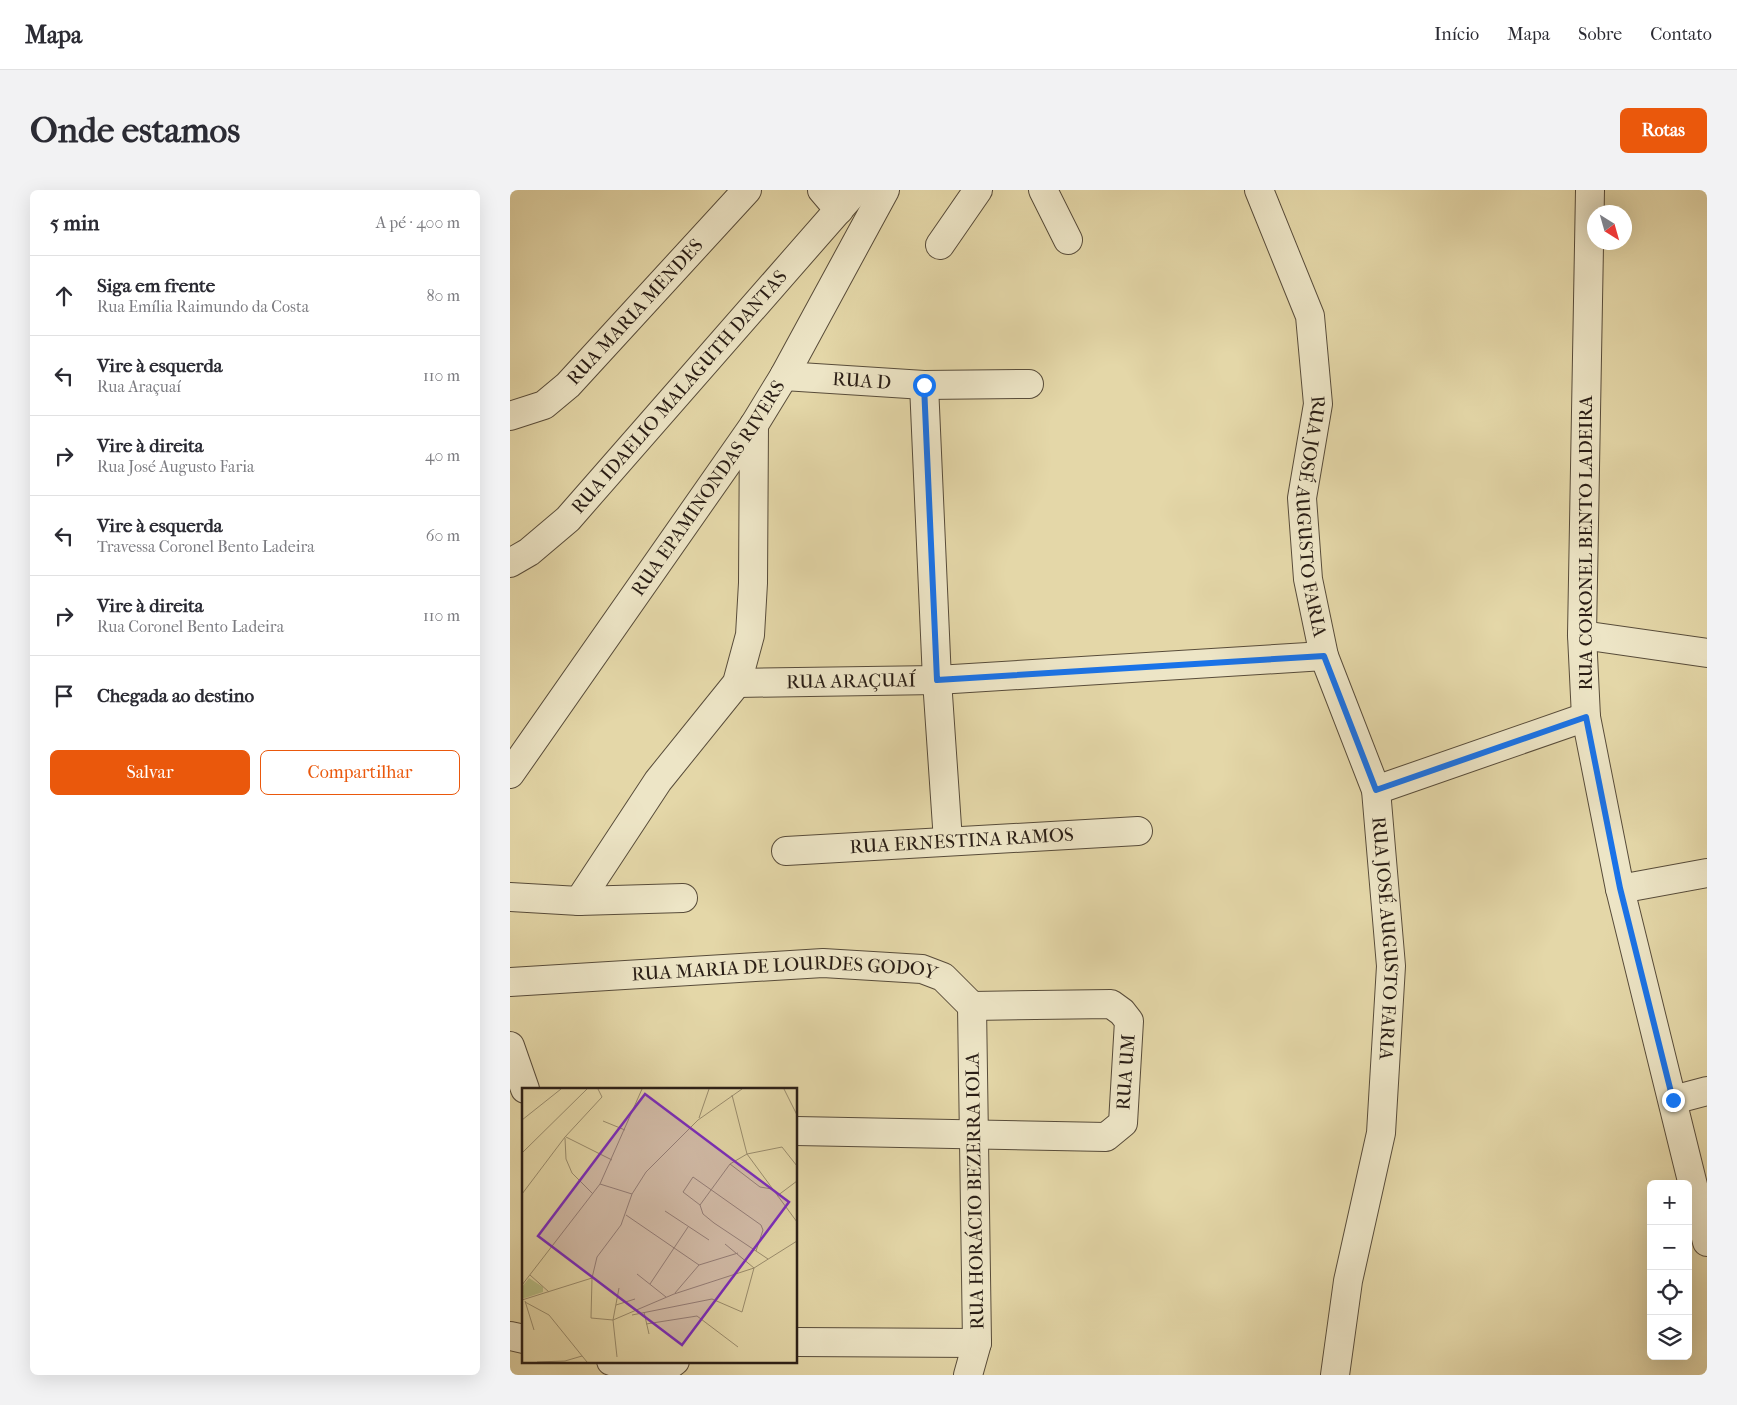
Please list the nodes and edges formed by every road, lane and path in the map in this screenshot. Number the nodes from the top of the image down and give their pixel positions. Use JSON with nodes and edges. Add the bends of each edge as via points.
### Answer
{"nodes":[{"id":1,"x":747,"y":190,"type":"edge"},
{"id":2,"x":885,"y":190,"type":"edge"},
{"id":3,"x":978,"y":190,"type":"edge"},
{"id":4,"x":1043,"y":190,"type":"edge"},
{"id":5,"x":1259,"y":190,"type":"edge"},
{"id":6,"x":1590,"y":190,"type":"edge"},
{"id":7,"x":839,"y":197,"type":"edge"},
{"id":8,"x":1068,"y":240,"type":"dead end"},
{"id":9,"x":940,"y":245,"type":"dead end"},
{"id":10,"x":784,"y":376,"type":"junction"},
{"id":11,"x":1028,"y":384,"type":"dead end"},
{"id":12,"x":924,"y":385,"type":"junction"},
{"id":13,"x":510,"y":416,"type":"edge"},
{"id":14,"x":754,"y":425,"type":"junction"},
{"id":15,"x":510,"y":564,"type":"edge"},
{"id":16,"x":1582,"y":635,"type":"junction"},
{"id":17,"x":1707,"y":653,"type":"edge"},
{"id":18,"x":1324,"y":656,"type":"junction"},
{"id":19,"x":937,"y":680,"type":"junction"},
{"id":20,"x":737,"y":683,"type":"junction"},
{"id":21,"x":1586,"y":717,"type":"junction"},
{"id":22,"x":510,"y":774,"type":"edge"},
{"id":23,"x":1376,"y":790,"type":"junction"},
{"id":24,"x":1138,"y":831,"type":"dead end"},
{"id":25,"x":948,"y":841,"type":"junction"},
{"id":26,"x":786,"y":851,"type":"dead end"},
{"id":27,"x":1707,"y":874,"type":"edge"},
{"id":28,"x":1620,"y":888,"type":"junction"},
{"id":29,"x":510,"y":897,"type":"edge"},
{"id":30,"x":683,"y":898,"type":"dead end"},
{"id":31,"x":579,"y":901,"type":"junction"},
{"id":32,"x":510,"y":982,"type":"edge"},
{"id":33,"x":972,"y":1006,"type":"junction"},
{"id":34,"x":510,"y":1046,"type":"edge"},
{"id":35,"x":525,"y":1088,"type":"edge"},
{"id":36,"x":1707,"y":1091,"type":"edge"},
{"id":37,"x":1673,"y":1100,"type":"junction"},
{"id":38,"x":798,"y":1132,"type":"edge"},
{"id":39,"x":974,"y":1135,"type":"junction"},
{"id":40,"x":1707,"y":1242,"type":"edge"},
{"id":41,"x":798,"y":1342,"type":"edge"},
{"id":42,"x":977,"y":1343,"type":"junction"},
{"id":43,"x":599,"y":1362,"type":"edge"},
{"id":44,"x":614,"y":1362,"type":"edge"},
{"id":45,"x":674,"y":1362,"type":"edge"},
{"id":46,"x":595,"y":1375,"type":"edge"},
{"id":47,"x":656,"y":1375,"type":"edge"},
{"id":48,"x":968,"y":1375,"type":"edge"},
{"id":49,"x":1335,"y":1375,"type":"edge"}],
"edges":[{"from":1,"to":13,"type":"street","name":"RUA MARIA MENDES","via":[[568,385],[544,405]]},
{"from":2,"to":10,"type":"street","name":"RUA EPAMINONDAS RIVERS"},
{"from":3,"to":9,"type":"street"},
{"from":4,"to":8,"type":"street"},
{"from":5,"to":18,"type":"street","name":"RUA JOSÉ AUGUSTO FARIA","via":[[1310,316],[1318,404],[1302,498],[1308,580]]},
{"from":6,"to":16,"type":"street","name":"RUA CORONEL BENTO LADEIRA"},
{"from":7,"to":15,"type":"street","name":"RUA IDAELIO MALAGUTH DANTAS","via":[[568,519]]},
{"from":10,"to":12,"type":"street","name":"RUA D"},
{"from":10,"to":14,"type":"street","name":"RUA EPAMINONDAS RIVERS"},
{"from":11,"to":12,"type":"street","name":"RUA D"},
{"from":12,"to":19,"type":"street"},
{"from":14,"to":20,"type":"street","via":[[750,636]]},
{"from":14,"to":22,"type":"street","name":"RUA EPAMINONDAS RIVERS"},
{"from":16,"to":17,"type":"street"},
{"from":16,"to":21,"type":"street","name":"RUA CORONEL BENTO LADEIRA"},
{"from":18,"to":19,"type":"street","name":"RUA ARAÇUAÍ"},
{"from":18,"to":23,"type":"street","name":"RUA JOSÉ AUGUSTO FARIA"},
{"from":19,"to":20,"type":"street","name":"RUA ARAÇUAÍ"},
{"from":19,"to":25,"type":"street"},
{"from":20,"to":31,"type":"street","via":[[658,781]]},
{"from":21,"to":23,"type":"street"},
{"from":21,"to":28,"type":"street","name":"RUA CORONEL BENTO LADEIRA"},
{"from":23,"to":49,"type":"street","name":"RUA JOSÉ AUGUSTO FARIA","via":[[1391,966],[1381,1133],[1348,1281]]},
{"from":24,"to":25,"type":"street","name":"RUA ERNESTINA RAMOS"},
{"from":25,"to":26,"type":"street","name":"RUA ERNESTINA RAMOS"},
{"from":27,"to":28,"type":"street"},
{"from":28,"to":37,"type":"street","name":"RUA CORONEL BENTO LADEIRA"},
{"from":29,"to":31,"type":"street"},
{"from":30,"to":31,"type":"street"},
{"from":32,"to":33,"type":"street","name":"RUA MARIA DE LOURDES GODOY","via":[[823,963],[922,969],[943,977]]},
{"from":33,"to":39,"type":"street","name":"RUA HORÁCIO BEZERRA IOLA"},
{"from":33,"to":39,"type":"street","name":"RUA UM","via":[[1111,1004],[1129,1021],[1123,1124],[1116,1131],[1106,1137]]},
{"from":34,"to":35,"type":"street"},
{"from":36,"to":37,"type":"street"},
{"from":37,"to":40,"type":"street","name":"RUA CORONEL BENTO LADEIRA"},
{"from":38,"to":39,"type":"street"},
{"from":39,"to":42,"type":"street","name":"RUA HORÁCIO BEZERRA IOLA"},
{"from":41,"to":42,"type":"street"},
{"from":42,"to":48,"type":"street","name":"RUA HORÁCIO BEZERRA IOLA"},
{"from":43,"to":46,"type":"street"},
{"from":44,"to":47,"type":"street"},
{"from":45,"to":47,"type":"street"}]}
